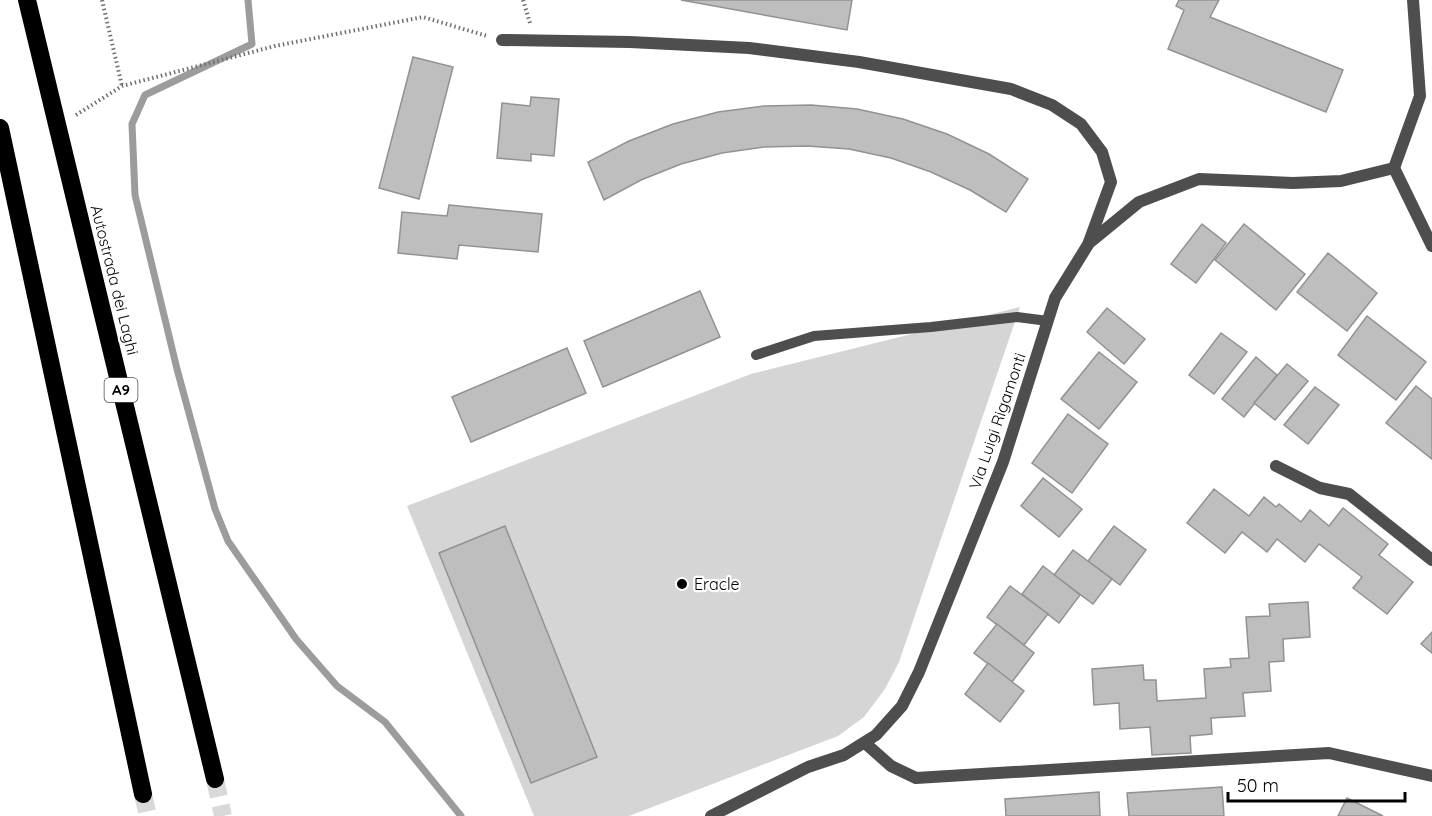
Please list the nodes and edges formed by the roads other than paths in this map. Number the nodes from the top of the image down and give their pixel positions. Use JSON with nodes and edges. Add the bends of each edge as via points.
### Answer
{"nodes":[{"id":1,"x":27,"y":0,"type":"edge"},
{"id":2,"x":1413,"y":0,"type":"edge"},
{"id":3,"x":502,"y":40,"type":"road end"},
{"id":4,"x":0,"y":128,"type":"edge"},
{"id":5,"x":1394,"y":168,"type":"junction"},
{"id":6,"x":1089,"y":243,"type":"junction"},
{"id":7,"x":1432,"y":246,"type":"edge"},
{"id":8,"x":1048,"y":321,"type":"junction"},
{"id":9,"x":756,"y":355,"type":"dead end"},
{"id":10,"x":1276,"y":466,"type":"dead end"},
{"id":11,"x":1432,"y":560,"type":"edge"},
{"id":12,"x":865,"y":743,"type":"junction"},
{"id":13,"x":1432,"y":776,"type":"edge"},
{"id":14,"x":215,"y":779,"type":"tunnel mouth"},
{"id":15,"x":143,"y":794,"type":"tunnel mouth"},
{"id":16,"x":711,"y":816,"type":"edge"}],
"edges":[{"from":1,"to":14,"type":"highway","name":"Autostrada dei Laghi","number":"A9"},
{"from":2,"to":5,"type":"street","via":[[1420,96]]},
{"from":3,"to":6,"type":"street","via":[[749,48],[859,62],[1011,89],[1053,105],[1081,124],[1102,152],[1112,182]]},
{"from":4,"to":15,"type":"highway"},
{"from":5,"to":6,"type":"street","name":"Via Luigi Rigamonti","via":[[1341,181],[1200,179],[1139,202]]},
{"from":5,"to":7,"type":"street"},
{"from":6,"to":8,"type":"street","name":"Via Luigi Rigamonti","via":[[1055,298]]},
{"from":8,"to":9,"type":"lane","via":[[1017,318],[814,336]]},
{"from":8,"to":12,"type":"street","name":"Via Luigi Rigamonti","via":[[1004,462],[919,672],[902,706]]},
{"from":10,"to":11,"type":"street","via":[[1320,488],[1349,494]]},
{"from":12,"to":13,"type":"street","via":[[891,766],[916,778],[1329,753]]},
{"from":12,"to":16,"type":"street","name":"Via Luigi Rigamonti"}]}
